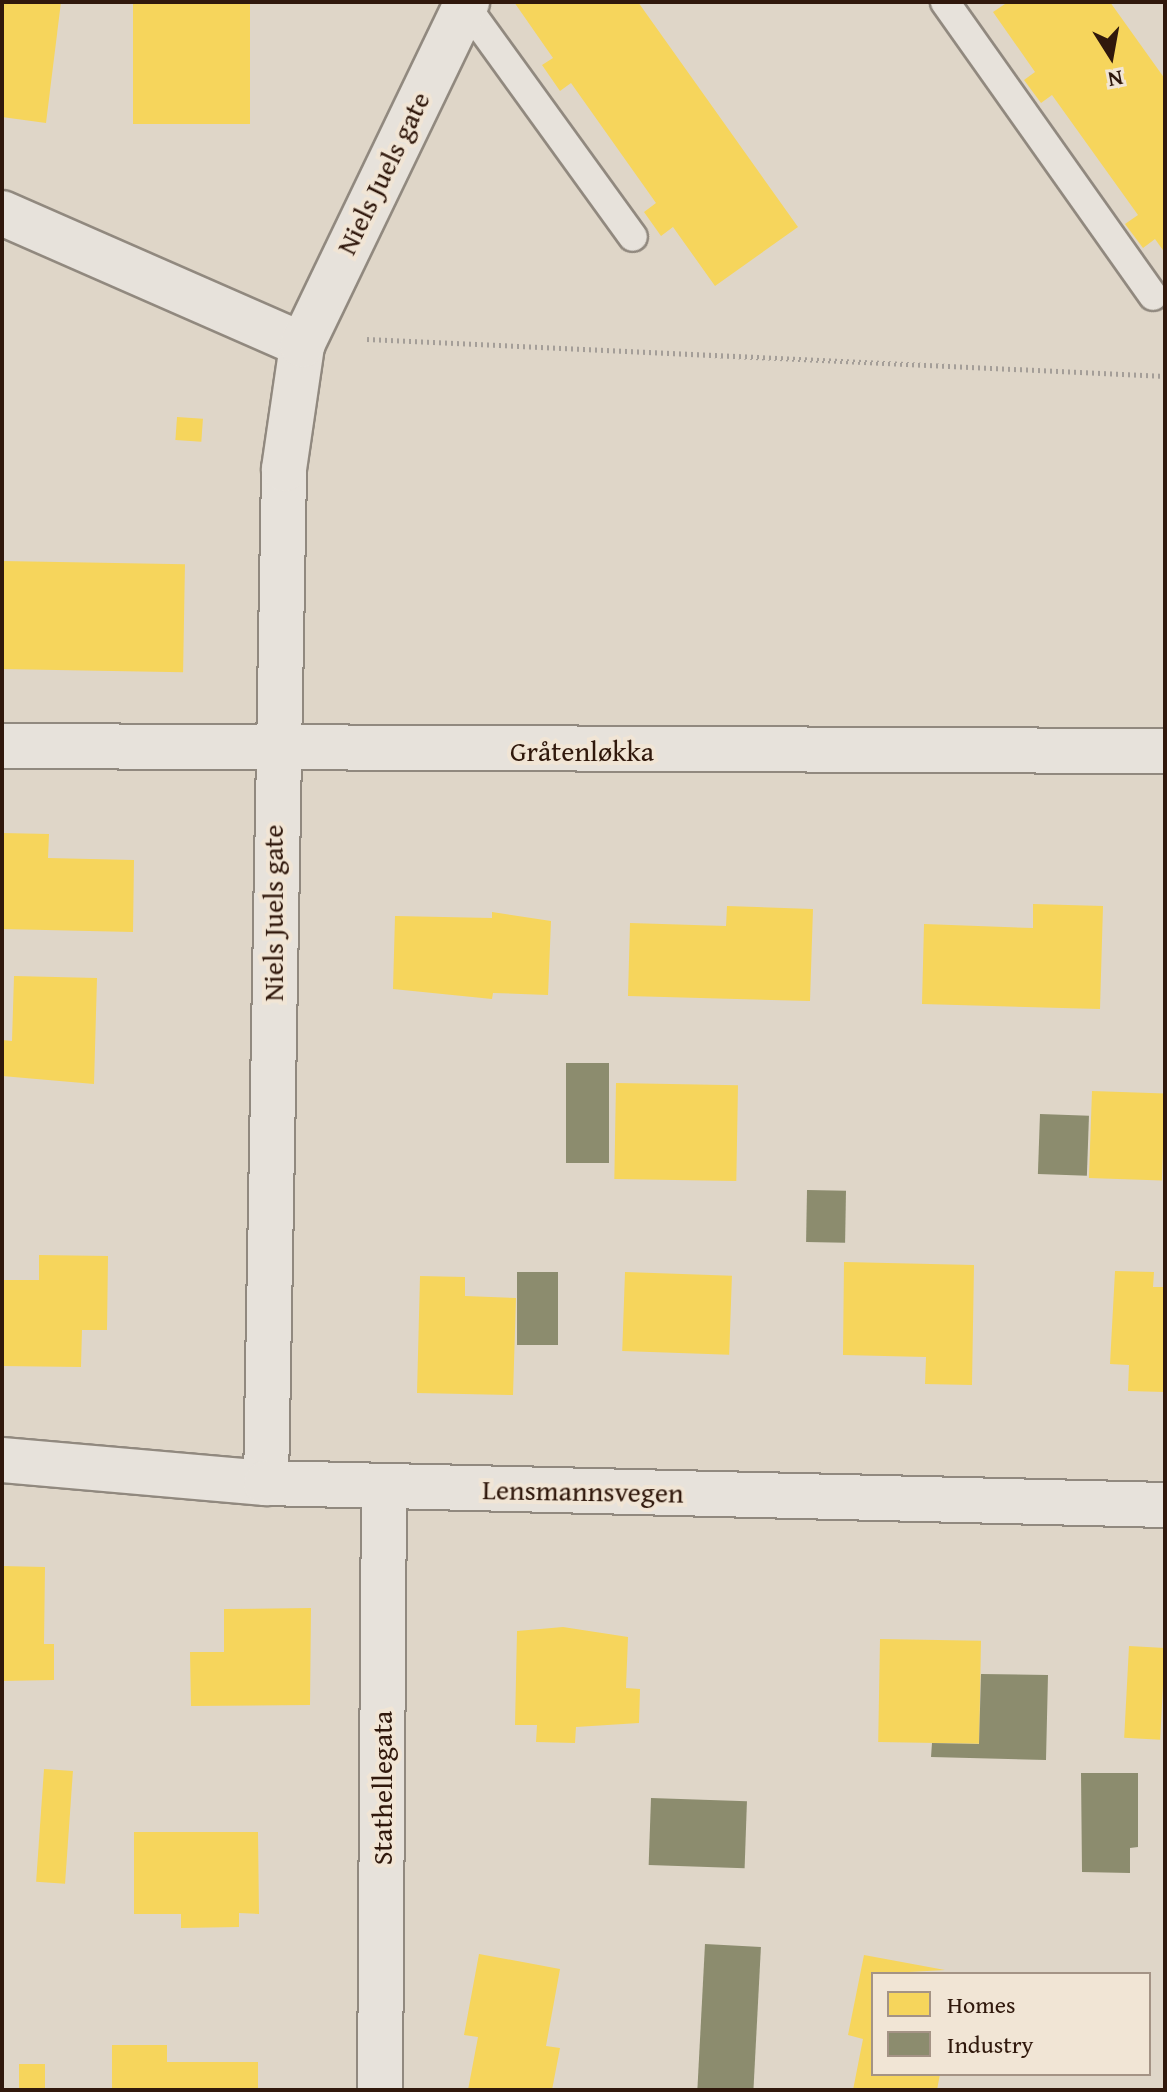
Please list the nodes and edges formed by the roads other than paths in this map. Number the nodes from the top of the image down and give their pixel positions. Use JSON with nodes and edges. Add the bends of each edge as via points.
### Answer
{"nodes":[{"id":1,"x":945,"y":2,"type":"edge"},
{"id":2,"x":466,"y":3,"type":"edge"},
{"id":3,"x":2,"y":213,"type":"edge"},
{"id":4,"x":633,"y":237,"type":"dead end"},
{"id":5,"x":1153,"y":296,"type":"dead end"},
{"id":6,"x":302,"y":345,"type":"junction"},
{"id":7,"x":2,"y":746,"type":"edge"},
{"id":8,"x":274,"y":752,"type":"junction"},
{"id":9,"x":1164,"y":752,"type":"edge"},
{"id":10,"x":2,"y":1460,"type":"edge"},
{"id":11,"x":266,"y":1483,"type":"junction"},
{"id":12,"x":384,"y":1486,"type":"junction"},
{"id":13,"x":1165,"y":1505,"type":"edge"},
{"id":14,"x":380,"y":2090,"type":"edge"}],
"edges":[{"from":1,"to":5,"type":"lane"},
{"from":2,"to":4,"type":"lane"},
{"from":2,"to":6,"type":"street","name":"Niels Juels gate"},
{"from":3,"to":6,"type":"street"},
{"from":6,"to":8,"type":"street","name":"Niels Juels gate","via":[[284,469]]},
{"from":7,"to":8,"type":"street","name":"Gråtenløkka"},
{"from":8,"to":9,"type":"street","name":"Gråtenløkka"},
{"from":8,"to":11,"type":"street","name":"Niels Juels gate"},
{"from":10,"to":11,"type":"street","name":"Lensmannsvegen"},
{"from":11,"to":12,"type":"street","name":"Lensmannsvegen"},
{"from":12,"to":13,"type":"street","name":"Lensmannsvegen"},
{"from":12,"to":14,"type":"street","name":"Stathellegata"}]}
